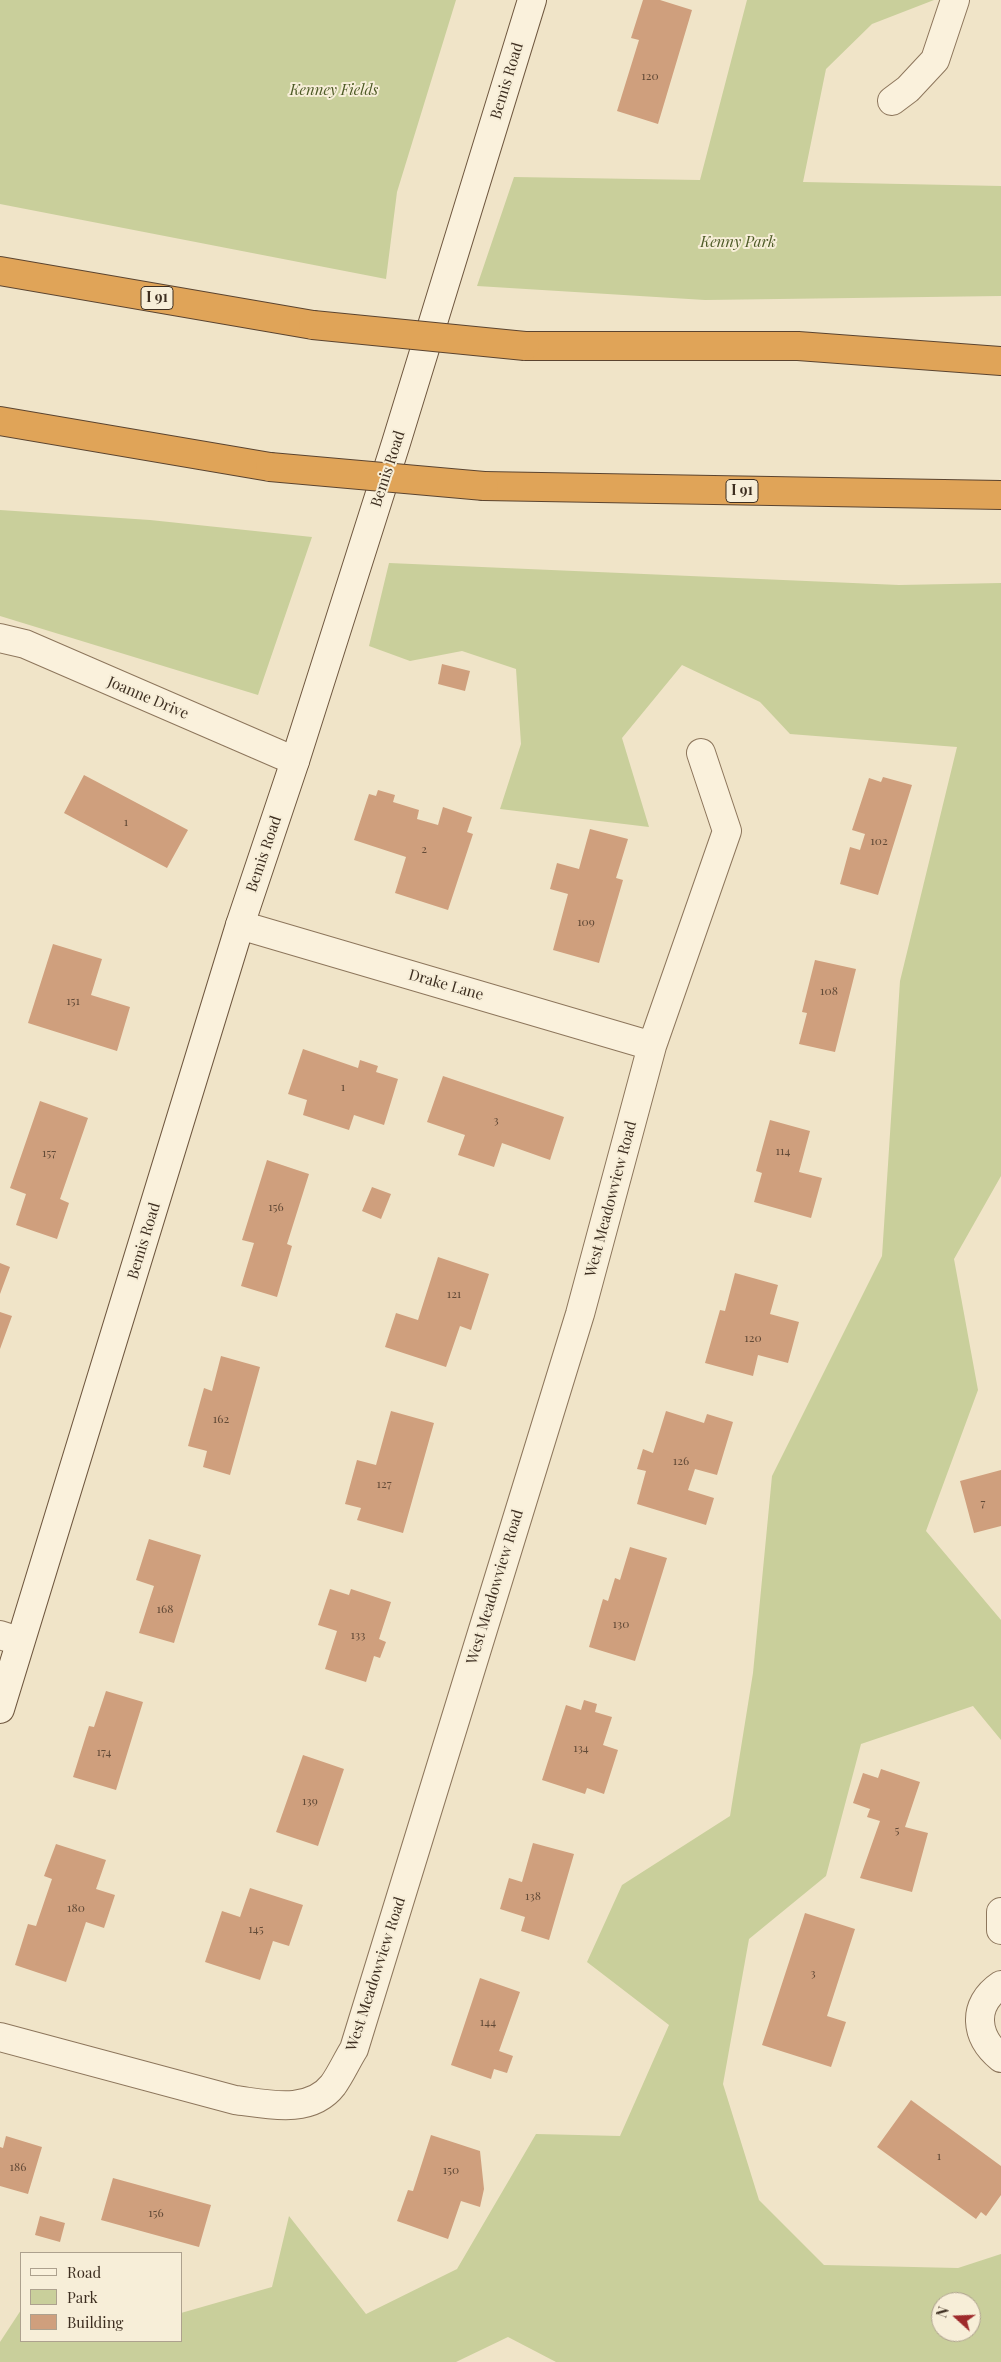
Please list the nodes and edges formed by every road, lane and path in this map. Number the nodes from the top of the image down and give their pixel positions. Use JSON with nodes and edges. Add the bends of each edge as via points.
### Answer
{"nodes":[{"id":1,"x":532,"y":0,"type":"edge"},
{"id":2,"x":955,"y":0,"type":"edge"},
{"id":3,"x":892,"y":102,"type":"dead end"},
{"id":4,"x":0,"y":271,"type":"edge"},
{"id":5,"x":1001,"y":361,"type":"edge"},
{"id":6,"x":0,"y":421,"type":"edge"},
{"id":7,"x":1001,"y":495,"type":"edge"},
{"id":8,"x":0,"y":638,"type":"edge"},
{"id":9,"x":700,"y":753,"type":"dead end"},
{"id":10,"x":295,"y":760,"type":"junction"},
{"id":11,"x":240,"y":925,"type":"junction"},
{"id":12,"x":652,"y":1046,"type":"junction"},
{"id":13,"x":10,"y":1638,"type":"edge"},
{"id":14,"x":0,"y":1709,"type":"edge"},
{"id":15,"x":1001,"y":1912,"type":"edge"},
{"id":16,"x":1001,"y":1930,"type":"edge"},
{"id":17,"x":1001,"y":1985,"type":"edge"},
{"id":18,"x":0,"y":2036,"type":"edge"},
{"id":19,"x":1001,"y":2058,"type":"edge"}],
"edges":[{"from":1,"to":10,"type":"street","name":"Bemis Road"},
{"from":2,"to":3,"type":"street","via":[[935,60]]},
{"from":4,"to":5,"type":"highway","number":"I 91","bridge":true,"via":[[313,325],[525,346],[798,346]]},
{"from":6,"to":7,"type":"highway","number":"I 91","bridge":true,"via":[[270,467],[484,486]]},
{"from":8,"to":10,"type":"street","name":"Joanne Drive","via":[[25,644]]},
{"from":9,"to":12,"type":"street","name":"West Meadowview Road","via":[[726,831]]},
{"from":10,"to":11,"type":"street","name":"Bemis Road"},
{"from":11,"to":12,"type":"street","name":"Drake Lane"},
{"from":11,"to":13,"type":"street","name":"Bemis Road","via":[[88,1426]]},
{"from":12,"to":18,"type":"street","name":"West Meadowview Road","via":[[580,1314],[373,1988],[354,2048],[332,2086],[308,2104],[274,2105],[245,2101]]},
{"from":13,"to":14,"type":"street","name":"Bemis Road"},
{"from":15,"to":16,"type":"street"},
{"from":17,"to":19,"type":"street","via":[[986,2000],[980,2025],[983,2038]]}]}
